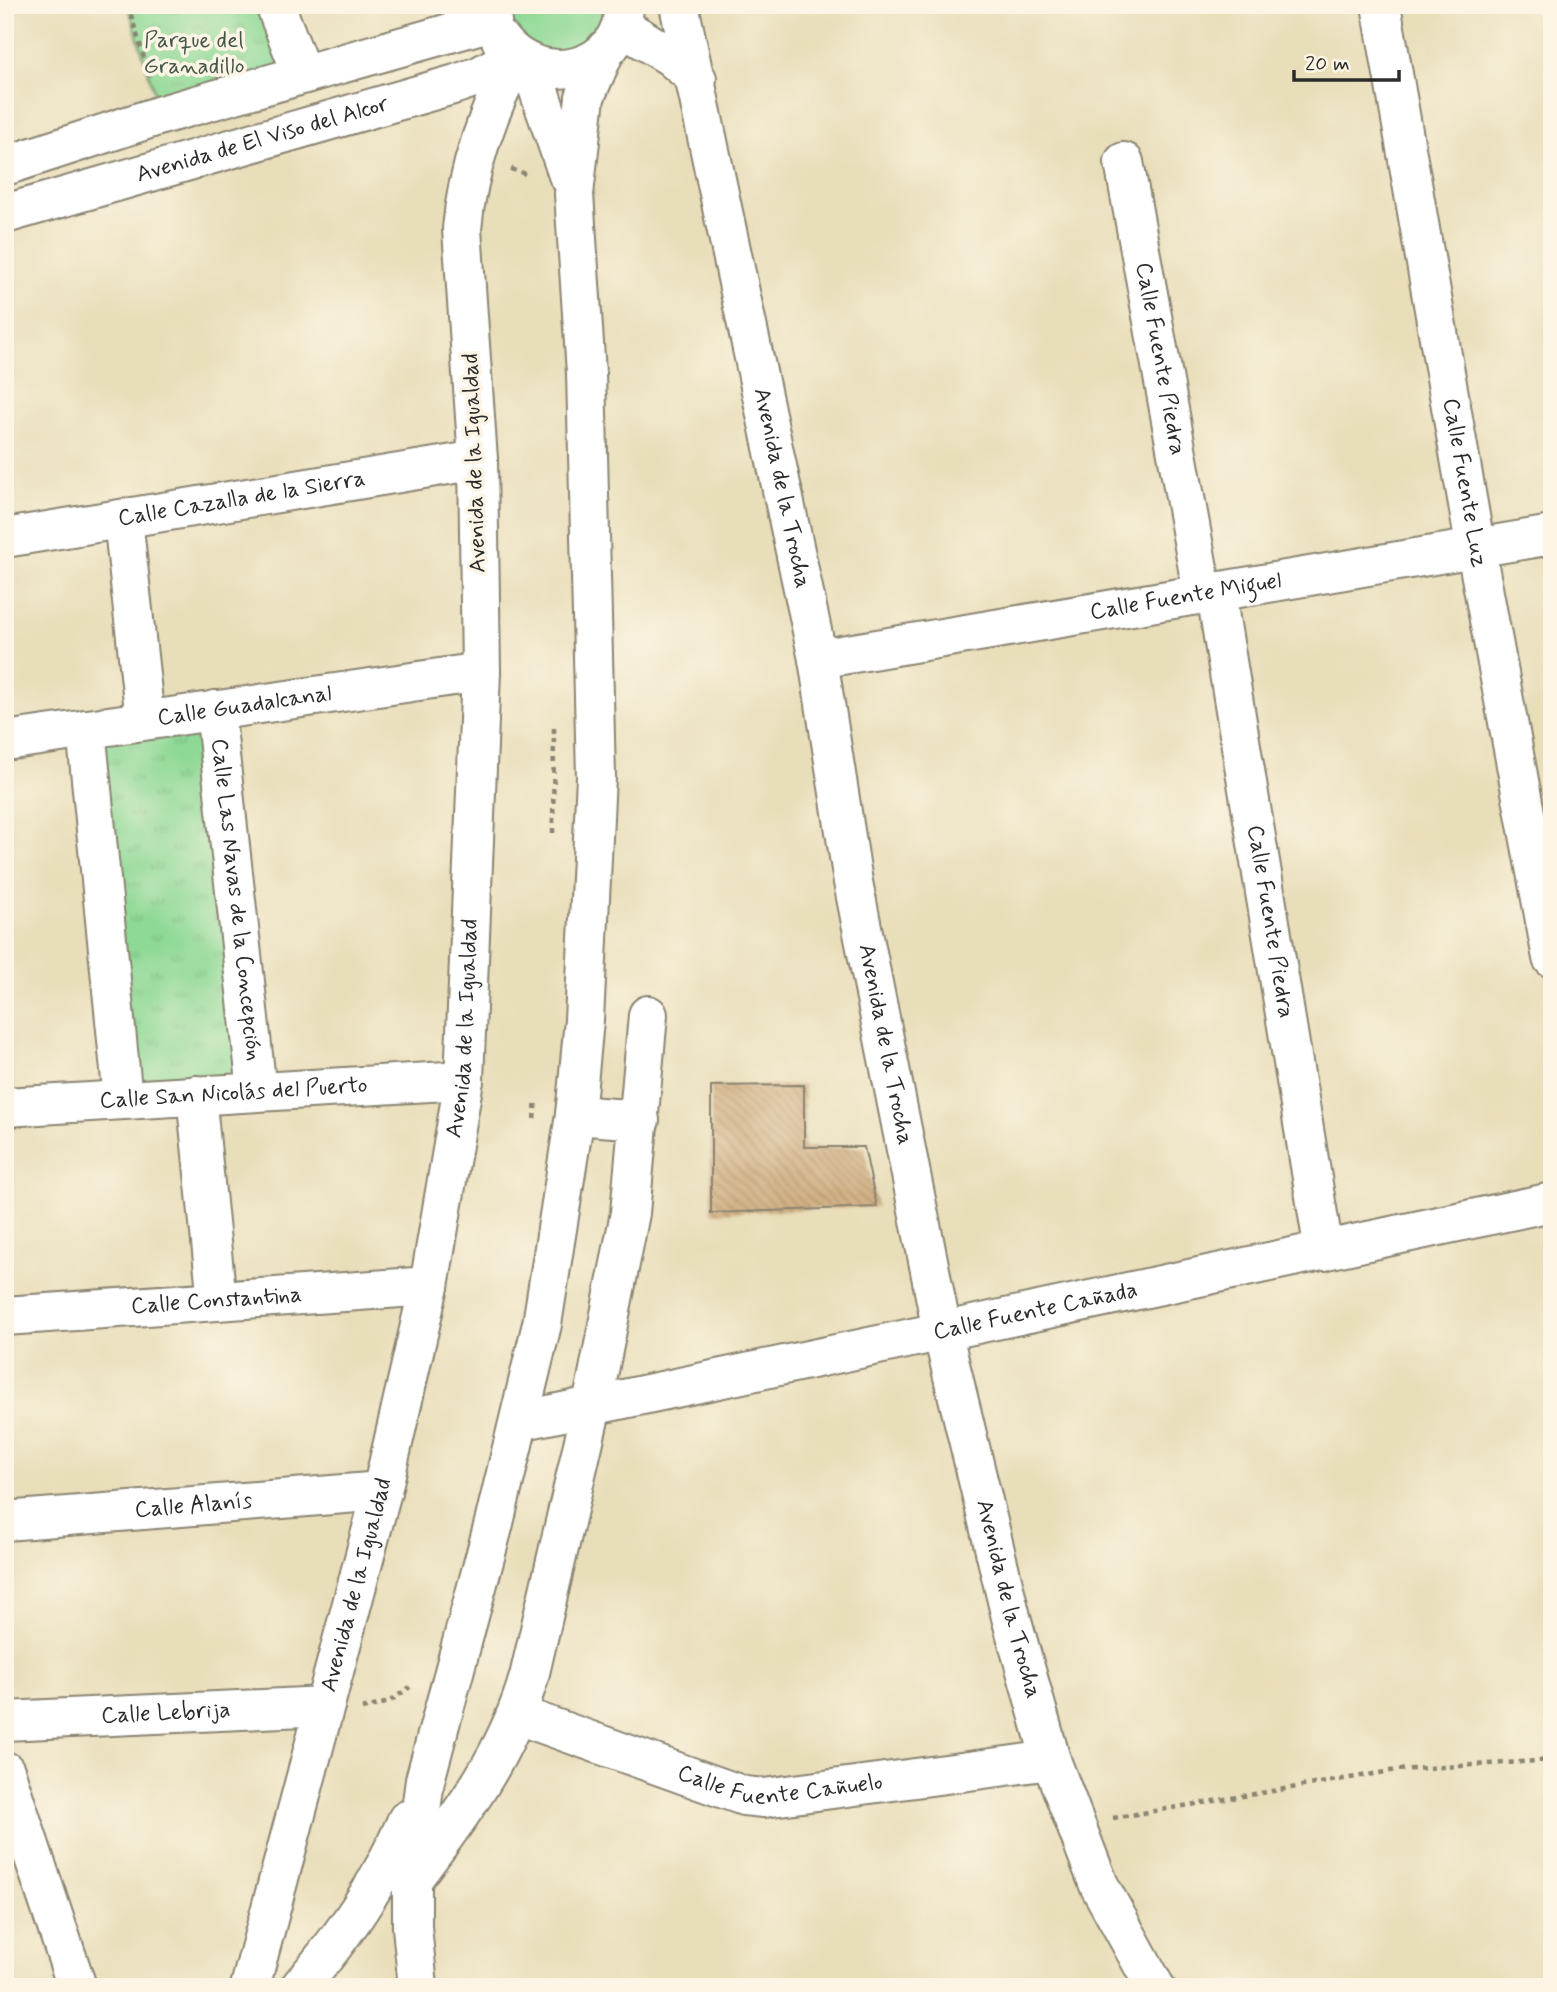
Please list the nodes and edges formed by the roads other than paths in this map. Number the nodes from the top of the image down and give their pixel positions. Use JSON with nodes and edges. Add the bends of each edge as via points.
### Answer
{"nodes":[{"id":1,"x":275,"y":5,"type":"edge"},
{"id":2,"x":679,"y":5,"type":"edge"},
{"id":3,"x":1381,"y":5,"type":"edge"},
{"id":4,"x":491,"y":13,"type":"edge"},
{"id":5,"x":617,"y":27,"type":"edge"},
{"id":6,"x":521,"y":59,"type":"junction"},
{"id":7,"x":302,"y":74,"type":"junction"},
{"id":8,"x":696,"y":79,"type":"junction"},
{"id":9,"x":1124,"y":162,"type":"dead end"},
{"id":10,"x":5,"y":166,"type":"edge"},
{"id":11,"x":574,"y":194,"type":"junction"},
{"id":12,"x":5,"y":214,"type":"edge"},
{"id":13,"x":478,"y":460,"type":"junction"},
{"id":14,"x":123,"y":519,"type":"junction"},
{"id":15,"x":1552,"y":535,"type":"edge"},
{"id":16,"x":5,"y":538,"type":"edge"},
{"id":17,"x":1476,"y":550,"type":"junction"},
{"id":18,"x":1210,"y":595,"type":"junction"},
{"id":19,"x":818,"y":659,"type":"junction"},
{"id":20,"x":481,"y":672,"type":"junction"},
{"id":21,"x":215,"y":710,"type":"junction"},
{"id":22,"x":145,"y":720,"type":"junction"},
{"id":23,"x":86,"y":729,"type":"junction"},
{"id":24,"x":5,"y":741,"type":"edge"},
{"id":25,"x":1552,"y":958,"type":"edge"},
{"id":26,"x":648,"y":1015,"type":"dead end"},
{"id":27,"x":464,"y":1080,"type":"junction"},
{"id":28,"x":257,"y":1091,"type":"junction"},
{"id":29,"x":196,"y":1095,"type":"junction"},
{"id":30,"x":123,"y":1100,"type":"junction"},
{"id":31,"x":5,"y":1107,"type":"edge"},
{"id":32,"x":575,"y":1115,"type":"junction"},
{"id":33,"x":640,"y":1119,"type":"junction"},
{"id":34,"x":1552,"y":1202,"type":"edge"},
{"id":35,"x":1324,"y":1251,"type":"junction"},
{"id":36,"x":429,"y":1286,"type":"junction"},
{"id":37,"x":217,"y":1301,"type":"junction"},
{"id":38,"x":5,"y":1316,"type":"edge"},
{"id":39,"x":942,"y":1331,"type":"junction"},
{"id":40,"x":592,"y":1405,"type":"junction"},
{"id":41,"x":520,"y":1421,"type":"junction"},
{"id":42,"x":382,"y":1491,"type":"junction"},
{"id":43,"x":5,"y":1521,"type":"edge"},
{"id":44,"x":326,"y":1706,"type":"junction"},
{"id":45,"x":518,"y":1714,"type":"junction"},
{"id":46,"x":5,"y":1721,"type":"edge"},
{"id":47,"x":1051,"y":1760,"type":"junction"},
{"id":48,"x":5,"y":1771,"type":"edge"},
{"id":49,"x":425,"y":1780,"type":"junction"},
{"id":50,"x":412,"y":1879,"type":"junction"},
{"id":51,"x":77,"y":1987,"type":"edge"},
{"id":52,"x":250,"y":1987,"type":"edge"},
{"id":53,"x":300,"y":1987,"type":"edge"},
{"id":54,"x":418,"y":1987,"type":"edge"},
{"id":55,"x":1154,"y":1987,"type":"edge"}],
"edges":[{"from":1,"to":7,"type":"street"},
{"from":2,"to":8,"type":"street","name":"Avenida de la Trocha"},
{"from":3,"to":17,"type":"street","name":"Calle Fuente Luz"},
{"from":4,"to":6,"type":"street","via":[[499,37]]},
{"from":4,"to":7,"type":"street"},
{"from":5,"to":6,"type":"street","via":[[590,62],[570,69],[550,70]]},
{"from":5,"to":8,"type":"street","via":[[670,56]]},
{"from":5,"to":11,"type":"street","via":[[585,97]]},
{"from":6,"to":11,"type":"street","via":[[544,97]]},
{"from":6,"to":12,"type":"street","name":"Avenida de El Viso del Alcor","via":[[456,84]]},
{"from":6,"to":13,"type":"street","name":"Avenida de la Igualdad","via":[[499,90],[464,205]]},
{"from":7,"to":10,"type":"street"},
{"from":8,"to":19,"type":"street","name":"Avenida de la Trocha"},
{"from":9,"to":18,"type":"street","name":"Calle Fuente Piedra"},
{"from":11,"to":32,"type":"street","via":[[586,373],[596,777]]},
{"from":13,"to":14,"type":"street","name":"Calle Cazalla de la Sierra"},
{"from":13,"to":20,"type":"street","name":"Avenida de la Igualdad"},
{"from":14,"to":16,"type":"street","name":"Calle Cazalla de la Sierra"},
{"from":14,"to":22,"type":"street"},
{"from":15,"to":17,"type":"street","name":"Calle Fuente Miguel"},
{"from":17,"to":18,"type":"street","name":"Calle Fuente Miguel"},
{"from":17,"to":25,"type":"street","name":"Calle Fuente Luz"},
{"from":18,"to":19,"type":"street","name":"Calle Fuente Miguel"},
{"from":18,"to":35,"type":"street","name":"Calle Fuente Piedra"},
{"from":19,"to":39,"type":"street","name":"Avenida de la Trocha","via":[[853,883]]},
{"from":20,"to":21,"type":"street","name":"Calle Guadalcanal"},
{"from":20,"to":27,"type":"street","name":"Avenida de la Igualdad"},
{"from":21,"to":22,"type":"street","name":"Calle Guadalcanal"},
{"from":21,"to":28,"type":"street","name":"Calle Las Navas de la Concepción"},
{"from":22,"to":23,"type":"street","name":"Calle Guadalcanal"},
{"from":23,"to":24,"type":"street","name":"Calle Guadalcanal"},
{"from":23,"to":30,"type":"street"},
{"from":26,"to":33,"type":"street"},
{"from":27,"to":28,"type":"street","name":"Calle San Nicolás del Puerto"},
{"from":27,"to":36,"type":"street","name":"Avenida de la Igualdad"},
{"from":28,"to":29,"type":"street","name":"Calle San Nicolás del Puerto"},
{"from":29,"to":30,"type":"street","name":"Calle San Nicolás del Puerto"},
{"from":29,"to":37,"type":"street"},
{"from":30,"to":31,"type":"street","name":"Calle San Nicolás del Puerto"},
{"from":32,"to":33,"type":"street"},
{"from":32,"to":41,"type":"street","via":[[554,1257]]},
{"from":33,"to":40,"type":"street","via":[[630,1213]]},
{"from":34,"to":35,"type":"street","name":"Calle Fuente Cañada"},
{"from":35,"to":39,"type":"street","name":"Calle Fuente Cañada"},
{"from":36,"to":37,"type":"street","name":"Calle Constantina"},
{"from":36,"to":42,"type":"street","name":"Avenida de la Igualdad"},
{"from":37,"to":38,"type":"street","name":"Calle Constantina"},
{"from":39,"to":40,"type":"street","name":"Calle Fuente Cañada"},
{"from":39,"to":47,"type":"street","name":"Avenida de la Trocha","via":[[1011,1617]]},
{"from":40,"to":41,"type":"street","name":"Calle Fuente Cañada"},
{"from":40,"to":45,"type":"street"},
{"from":41,"to":49,"type":"street"},
{"from":42,"to":43,"type":"street","name":"Calle Alanís"},
{"from":42,"to":44,"type":"street","name":"Avenida de la Igualdad"},
{"from":44,"to":46,"type":"street","name":"Calle Lebrija"},
{"from":44,"to":52,"type":"street","name":"Avenida de la Igualdad"},
{"from":45,"to":47,"type":"street","name":"Calle Fuente Cañuelo","via":[[744,1796],[764,1798]]},
{"from":45,"to":50,"type":"street","via":[[466,1809]]},
{"from":47,"to":55,"type":"street","name":"Avenida de la Trocha","via":[[1099,1885]]},
{"from":48,"to":51,"type":"street"},
{"from":49,"to":50,"type":"street"},
{"from":49,"to":53,"type":"street","via":[[385,1871],[356,1918]]},
{"from":50,"to":54,"type":"street"}]}
